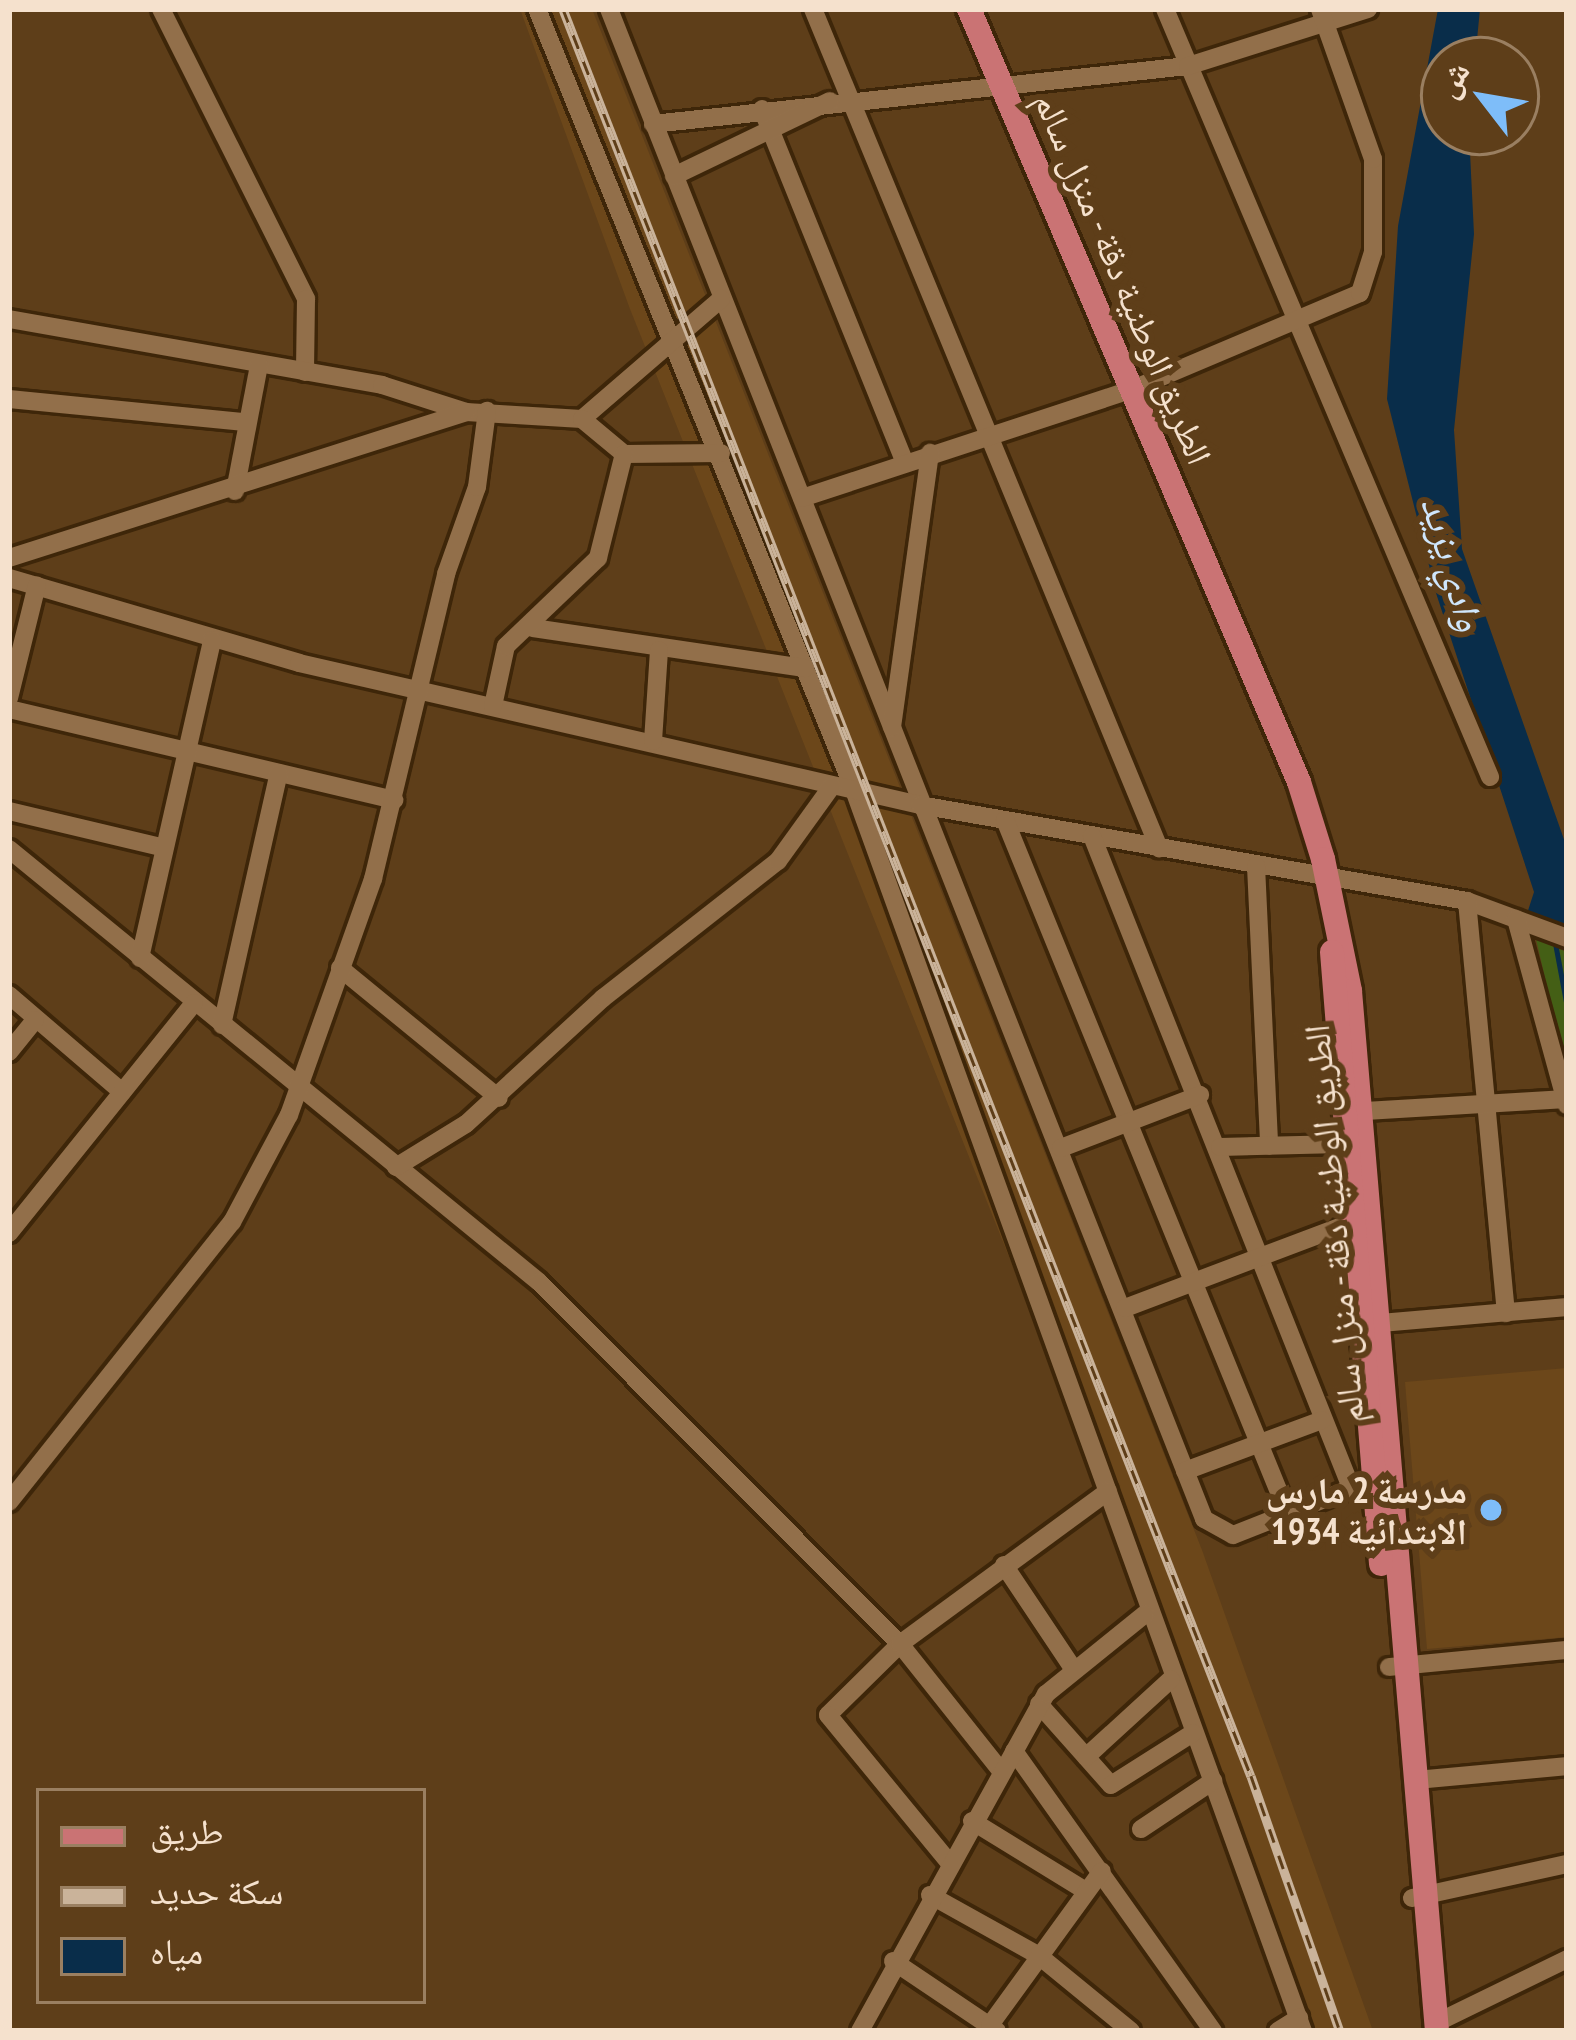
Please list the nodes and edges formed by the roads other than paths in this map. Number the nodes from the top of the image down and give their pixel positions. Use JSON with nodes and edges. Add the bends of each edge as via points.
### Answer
{"nodes":[{"id":1,"x":161,"y":9,"type":"edge"},
{"id":2,"x":537,"y":9,"type":"edge"},
{"id":3,"x":609,"y":9,"type":"edge"},
{"id":4,"x":813,"y":9,"type":"edge"},
{"id":5,"x":968,"y":9,"type":"edge"},
{"id":6,"x":1165,"y":9,"type":"edge"},
{"id":7,"x":1368,"y":9,"type":"edge"},
{"id":8,"x":1323,"y":16,"type":"edge"},
{"id":9,"x":1188,"y":66,"type":"junction"},
{"id":10,"x":1000,"y":82,"type":"junction"},
{"id":11,"x":854,"y":98,"type":"junction"},
{"id":12,"x":830,"y":101,"type":"junction"},
{"id":13,"x":762,"y":109,"type":"junction"},
{"id":14,"x":653,"y":124,"type":"junction"},
{"id":15,"x":770,"y":133,"type":"junction"},
{"id":16,"x":674,"y":176,"type":"junction"},
{"id":17,"x":721,"y":299,"type":"junction"},
{"id":18,"x":9,"y":319,"type":"edge"},
{"id":19,"x":1296,"y":325,"type":"junction"},
{"id":20,"x":672,"y":335,"type":"junction"},
{"id":21,"x":259,"y":365,"type":"junction"},
{"id":22,"x":305,"y":372,"type":"junction"},
{"id":23,"x":1132,"y":388,"type":"junction"},
{"id":24,"x":9,"y":399,"type":"edge"},
{"id":25,"x":487,"y":411,"type":"junction"},
{"id":26,"x":466,"y":412,"type":"junction"},
{"id":27,"x":582,"y":419,"type":"junction"},
{"id":28,"x":245,"y":422,"type":"junction"},
{"id":29,"x":992,"y":434,"type":"junction"},
{"id":30,"x":721,"y":453,"type":"junction"},
{"id":31,"x":930,"y":453,"type":"junction"},
{"id":32,"x":624,"y":454,"type":"junction"},
{"id":33,"x":904,"y":461,"type":"junction"},
{"id":34,"x":236,"y":491,"type":"junction"},
{"id":35,"x":802,"y":498,"type":"junction"},
{"id":36,"x":9,"y":558,"type":"edge"},
{"id":37,"x":9,"y":578,"type":"edge"},
{"id":38,"x":37,"y":585,"type":"junction"},
{"id":39,"x":532,"y":628,"type":"junction"},
{"id":40,"x":212,"y":640,"type":"junction"},
{"id":41,"x":659,"y":650,"type":"junction"},
{"id":42,"x":805,"y":668,"type":"junction"},
{"id":43,"x":422,"y":689,"type":"junction"},
{"id":44,"x":9,"y":698,"type":"edge"},
{"id":45,"x":493,"y":706,"type":"junction"},
{"id":46,"x":9,"y":709,"type":"edge"},
{"id":47,"x":891,"y":730,"type":"junction"},
{"id":48,"x":653,"y":741,"type":"junction"},
{"id":49,"x":184,"y":750,"type":"junction"},
{"id":50,"x":279,"y":773,"type":"junction"},
{"id":51,"x":1490,"y":778,"type":"dead end"},
{"id":52,"x":832,"y":786,"type":"junction"},
{"id":53,"x":854,"y":790,"type":"junction"},
{"id":54,"x":394,"y":800,"type":"junction"},
{"id":55,"x":920,"y":805,"type":"junction"},
{"id":56,"x":9,"y":812,"type":"edge"},
{"id":57,"x":1005,"y":820,"type":"junction"},
{"id":58,"x":1092,"y":836,"type":"junction"},
{"id":59,"x":161,"y":847,"type":"junction"},
{"id":60,"x":1160,"y":848,"type":"junction"},
{"id":61,"x":9,"y":849,"type":"edge"},
{"id":62,"x":1256,"y":866,"type":"junction"},
{"id":63,"x":1327,"y":878,"type":"junction"},
{"id":64,"x":1467,"y":902,"type":"junction"},
{"id":65,"x":1519,"y":920,"type":"junction"},
{"id":66,"x":1567,"y":938,"type":"edge"},
{"id":67,"x":140,"y":958,"type":"junction"},
{"id":68,"x":340,"y":968,"type":"junction"},
{"id":69,"x":9,"y":995,"type":"edge"},
{"id":70,"x":194,"y":1003,"type":"junction"},
{"id":71,"x":34,"y":1020,"type":"junction"},
{"id":72,"x":221,"y":1025,"type":"junction"},
{"id":73,"x":9,"y":1052,"type":"edge"},
{"id":74,"x":297,"y":1087,"type":"junction"},
{"id":75,"x":122,"y":1092,"type":"junction"},
{"id":76,"x":1200,"y":1095,"type":"junction"},
{"id":77,"x":499,"y":1098,"type":"junction"},
{"id":78,"x":1485,"y":1102,"type":"junction"},
{"id":79,"x":1566,"y":1102,"type":"edge"},
{"id":80,"x":1349,"y":1112,"type":"junction"},
{"id":81,"x":1128,"y":1122,"type":"junction"},
{"id":82,"x":1342,"y":1144,"type":"junction"},
{"id":83,"x":1269,"y":1146,"type":"junction"},
{"id":84,"x":1220,"y":1147,"type":"junction"},
{"id":85,"x":1061,"y":1148,"type":"junction"},
{"id":86,"x":395,"y":1167,"type":"junction"},
{"id":87,"x":1350,"y":1223,"type":"junction"},
{"id":88,"x":9,"y":1233,"type":"edge"},
{"id":89,"x":1259,"y":1256,"type":"junction"},
{"id":90,"x":1194,"y":1285,"type":"junction"},
{"id":91,"x":1567,"y":1306,"type":"edge"},
{"id":92,"x":1125,"y":1308,"type":"junction"},
{"id":93,"x":1506,"y":1313,"type":"junction"},
{"id":94,"x":1369,"y":1324,"type":"junction"},
{"id":95,"x":1322,"y":1420,"type":"junction"},
{"id":96,"x":1257,"y":1443,"type":"junction"},
{"id":97,"x":1186,"y":1471,"type":"junction"},
{"id":98,"x":1371,"y":1479,"type":"junction"},
{"id":99,"x":1108,"y":1491,"type":"junction"},
{"id":100,"x":9,"y":1502,"type":"edge"},
{"id":101,"x":1288,"y":1514,"type":"junction"},
{"id":102,"x":1004,"y":1565,"type":"junction"},
{"id":103,"x":1145,"y":1614,"type":"junction"},
{"id":104,"x":900,"y":1643,"type":"junction"},
{"id":105,"x":1567,"y":1649,"type":"edge"},
{"id":106,"x":1072,"y":1666,"type":"junction"},
{"id":107,"x":1397,"y":1666,"type":"junction"},
{"id":108,"x":1171,"y":1679,"type":"junction"},
{"id":109,"x":1039,"y":1704,"type":"junction"},
{"id":110,"x":1192,"y":1733,"type":"junction"},
{"id":111,"x":1014,"y":1751,"type":"junction"},
{"id":112,"x":1086,"y":1757,"type":"junction"},
{"id":113,"x":1567,"y":1766,"type":"edge"},
{"id":114,"x":1001,"y":1771,"type":"junction"},
{"id":115,"x":1417,"y":1780,"type":"junction"},
{"id":116,"x":1214,"y":1781,"type":"junction"},
{"id":117,"x":972,"y":1821,"type":"junction"},
{"id":118,"x":1141,"y":1829,"type":"dead end"},
{"id":119,"x":948,"y":1861,"type":"junction"},
{"id":120,"x":1567,"y":1864,"type":"edge"},
{"id":121,"x":1102,"y":1871,"type":"junction"},
{"id":122,"x":1084,"y":1891,"type":"junction"},
{"id":123,"x":930,"y":1895,"type":"junction"},
{"id":124,"x":1419,"y":1897,"type":"junction"},
{"id":125,"x":1038,"y":1955,"type":"junction"},
{"id":126,"x":1567,"y":1959,"type":"edge"},
{"id":127,"x":893,"y":1961,"type":"junction"},
{"id":128,"x":1301,"y":2025,"type":"edge"},
{"id":129,"x":993,"y":2028,"type":"edge"},
{"id":130,"x":1432,"y":2028,"type":"edge"},
{"id":131,"x":860,"y":2031,"type":"edge"},
{"id":132,"x":1131,"y":2031,"type":"edge"},
{"id":133,"x":1213,"y":2031,"type":"edge"},
{"id":134,"x":1278,"y":2031,"type":"edge"}],
"edges":[{"from":1,"to":22,"type":"street","via":[[306,298]]},
{"from":2,"to":20,"type":"street"},
{"from":3,"to":14,"type":"street"},
{"from":4,"to":11,"type":"street"},
{"from":5,"to":10,"type":"main road","name":"الطريق الوطنية دقة - منزل سالم"},
{"from":6,"to":9,"type":"street"},
{"from":7,"to":8,"type":"street"},
{"from":8,"to":9,"type":"street"},
{"from":8,"to":19,"type":"street","via":[[1373,159],[1373,252],[1360,293]]},
{"from":9,"to":10,"type":"street"},
{"from":9,"to":19,"type":"street"},
{"from":10,"to":11,"type":"street"},
{"from":10,"to":23,"type":"main road","name":"الطريق الوطنية دقة - منزل سالم"},
{"from":11,"to":12,"type":"street"},
{"from":11,"to":29,"type":"street"},
{"from":12,"to":13,"type":"street"},
{"from":12,"to":15,"type":"street"},
{"from":13,"to":14,"type":"street"},
{"from":13,"to":15,"type":"street"},
{"from":14,"to":16,"type":"street"},
{"from":15,"to":16,"type":"street"},
{"from":15,"to":33,"type":"street"},
{"from":16,"to":17,"type":"street"},
{"from":17,"to":20,"type":"street"},
{"from":17,"to":35,"type":"street"},
{"from":18,"to":21,"type":"street"},
{"from":19,"to":23,"type":"street"},
{"from":19,"to":51,"type":"street"},
{"from":20,"to":27,"type":"street"},
{"from":20,"to":30,"type":"street"},
{"from":21,"to":22,"type":"street"},
{"from":21,"to":28,"type":"street"},
{"from":22,"to":26,"type":"street"},
{"from":23,"to":29,"type":"street"},
{"from":23,"to":63,"type":"main road","name":"الطريق الوطنية دقة - منزل سالم","via":[[1299,782]]},
{"from":24,"to":28,"type":"street"},
{"from":25,"to":26,"type":"street"},
{"from":25,"to":27,"type":"street"},
{"from":25,"to":43,"type":"street","via":[[476,487]]},
{"from":26,"to":34,"type":"street"},
{"from":27,"to":32,"type":"street"},
{"from":28,"to":34,"type":"street"},
{"from":29,"to":31,"type":"street"},
{"from":29,"to":60,"type":"street"},
{"from":30,"to":32,"type":"street"},
{"from":30,"to":42,"type":"street"},
{"from":31,"to":33,"type":"street"},
{"from":31,"to":47,"type":"street"},
{"from":32,"to":39,"type":"street","via":[[598,558],[576,585],[548,596]]},
{"from":33,"to":35,"type":"street"},
{"from":34,"to":36,"type":"street"},
{"from":35,"to":47,"type":"street"},
{"from":37,"to":38,"type":"street"},
{"from":38,"to":40,"type":"street"},
{"from":38,"to":44,"type":"street"},
{"from":39,"to":41,"type":"street"},
{"from":39,"to":45,"type":"street","via":[[506,646]]},
{"from":40,"to":43,"type":"street"},
{"from":40,"to":49,"type":"street"},
{"from":41,"to":42,"type":"street"},
{"from":41,"to":48,"type":"street"},
{"from":42,"to":53,"type":"street"},
{"from":43,"to":45,"type":"street"},
{"from":43,"to":54,"type":"street"},
{"from":45,"to":48,"type":"street"},
{"from":46,"to":49,"type":"street"},
{"from":47,"to":55,"type":"street"},
{"from":48,"to":52,"type":"street"},
{"from":49,"to":50,"type":"street"},
{"from":49,"to":59,"type":"street"},
{"from":50,"to":54,"type":"street"},
{"from":50,"to":72,"type":"street"},
{"from":52,"to":53,"type":"street"},
{"from":52,"to":77,"type":"street","via":[[778,861],[603,998]]},
{"from":53,"to":55,"type":"street"},
{"from":53,"to":99,"type":"street"},
{"from":54,"to":68,"type":"street"},
{"from":55,"to":57,"type":"street"},
{"from":55,"to":85,"type":"street"},
{"from":56,"to":59,"type":"street"},
{"from":57,"to":58,"type":"street"},
{"from":57,"to":81,"type":"street"},
{"from":58,"to":60,"type":"street"},
{"from":58,"to":76,"type":"street"},
{"from":59,"to":67,"type":"street"},
{"from":60,"to":62,"type":"street"},
{"from":61,"to":67,"type":"street"},
{"from":62,"to":63,"type":"street"},
{"from":62,"to":83,"type":"street"},
{"from":63,"to":64,"type":"street"},
{"from":63,"to":80,"type":"main road","name":"الطريق الوطنية دقة - منزل سالم"},
{"from":64,"to":65,"type":"street"},
{"from":64,"to":78,"type":"street"},
{"from":65,"to":66,"type":"street"},
{"from":65,"to":79,"type":"street"},
{"from":67,"to":70,"type":"street"},
{"from":68,"to":74,"type":"street"},
{"from":68,"to":77,"type":"street"},
{"from":69,"to":71,"type":"street"},
{"from":70,"to":72,"type":"street"},
{"from":70,"to":75,"type":"street"},
{"from":71,"to":73,"type":"street"},
{"from":71,"to":75,"type":"street"},
{"from":72,"to":74,"type":"street"},
{"from":74,"to":86,"type":"street"},
{"from":74,"to":100,"type":"street","via":[[232,1222]]},
{"from":75,"to":88,"type":"street"},
{"from":76,"to":81,"type":"street"},
{"from":76,"to":84,"type":"street"},
{"from":77,"to":86,"type":"street"},
{"from":78,"to":79,"type":"street"},
{"from":78,"to":80,"type":"street"},
{"from":78,"to":93,"type":"street"},
{"from":80,"to":82,"type":"main road","name":"الطريق الوطنية دقة - منزل سالم"},
{"from":80,"to":94,"type":"main road","name":"الطريق الوطنية دقة - منزل سالم"},
{"from":81,"to":85,"type":"street"},
{"from":81,"to":90,"type":"street"},
{"from":82,"to":83,"type":"street"},
{"from":82,"to":87,"type":"main road","name":"الطريق الوطنية دقة - منزل سالم"},
{"from":83,"to":84,"type":"street"},
{"from":84,"to":89,"type":"street"},
{"from":85,"to":92,"type":"street"},
{"from":86,"to":104,"type":"street","via":[[539,1282]]},
{"from":87,"to":89,"type":"street"},
{"from":87,"to":94,"type":"main road","name":"الطريق الوطنية دقة - منزل سالم"},
{"from":89,"to":90,"type":"street"},
{"from":89,"to":95,"type":"street"},
{"from":90,"to":92,"type":"street"},
{"from":90,"to":96,"type":"street"},
{"from":91,"to":93,"type":"street"},
{"from":92,"to":97,"type":"street"},
{"from":93,"to":94,"type":"street"},
{"from":94,"to":98,"type":"main road","name":"الطريق الوطنية دقة - منزل سالم"},
{"from":95,"to":96,"type":"street"},
{"from":95,"to":98,"type":"street"},
{"from":96,"to":97,"type":"street"},
{"from":96,"to":101,"type":"street"},
{"from":97,"to":101,"type":"street","via":[[1204,1519],[1222,1534]]},
{"from":98,"to":101,"type":"street"},
{"from":98,"to":107,"type":"main road","name":"الطريق الوطنية دقة - منزل سالم"},
{"from":99,"to":102,"type":"street"},
{"from":99,"to":103,"type":"street"},
{"from":102,"to":104,"type":"street"},
{"from":102,"to":106,"type":"street"},
{"from":103,"to":106,"type":"street"},
{"from":103,"to":108,"type":"street"},
{"from":104,"to":114,"type":"street"},
{"from":104,"to":119,"type":"street","via":[[828,1715]]},
{"from":105,"to":107,"type":"street"},
{"from":106,"to":109,"type":"street"},
{"from":107,"to":115,"type":"main road","name":"الطريق الوطنية دقة - منزل سالم"},
{"from":107,"to":124,"type":"main road","name":"الطريق الوطنية دقة - منزل سالم"},
{"from":108,"to":110,"type":"street"},
{"from":108,"to":112,"type":"street"},
{"from":109,"to":111,"type":"street"},
{"from":109,"to":112,"type":"street"},
{"from":110,"to":112,"type":"street","via":[[1116,1785]]},
{"from":110,"to":116,"type":"street"},
{"from":111,"to":114,"type":"street"},
{"from":111,"to":121,"type":"street"},
{"from":113,"to":115,"type":"street"},
{"from":114,"to":117,"type":"street"},
{"from":115,"to":124,"type":"main road","name":"الطريق الوطنية دقة - منزل سالم"},
{"from":116,"to":118,"type":"street"},
{"from":116,"to":128,"type":"street"},
{"from":117,"to":119,"type":"street"},
{"from":117,"to":122,"type":"street"},
{"from":119,"to":123,"type":"street"},
{"from":120,"to":124,"type":"street"},
{"from":121,"to":122,"type":"street"},
{"from":121,"to":133,"type":"street"},
{"from":122,"to":125,"type":"street"},
{"from":123,"to":125,"type":"street"},
{"from":123,"to":127,"type":"street"},
{"from":124,"to":130,"type":"main road","name":"الطريق الوطنية دقة - منزل سالم"},
{"from":125,"to":129,"type":"street"},
{"from":125,"to":132,"type":"street"},
{"from":126,"to":130,"type":"street"},
{"from":127,"to":129,"type":"street"},
{"from":127,"to":131,"type":"street"},
{"from":128,"to":134,"type":"street"}]}
